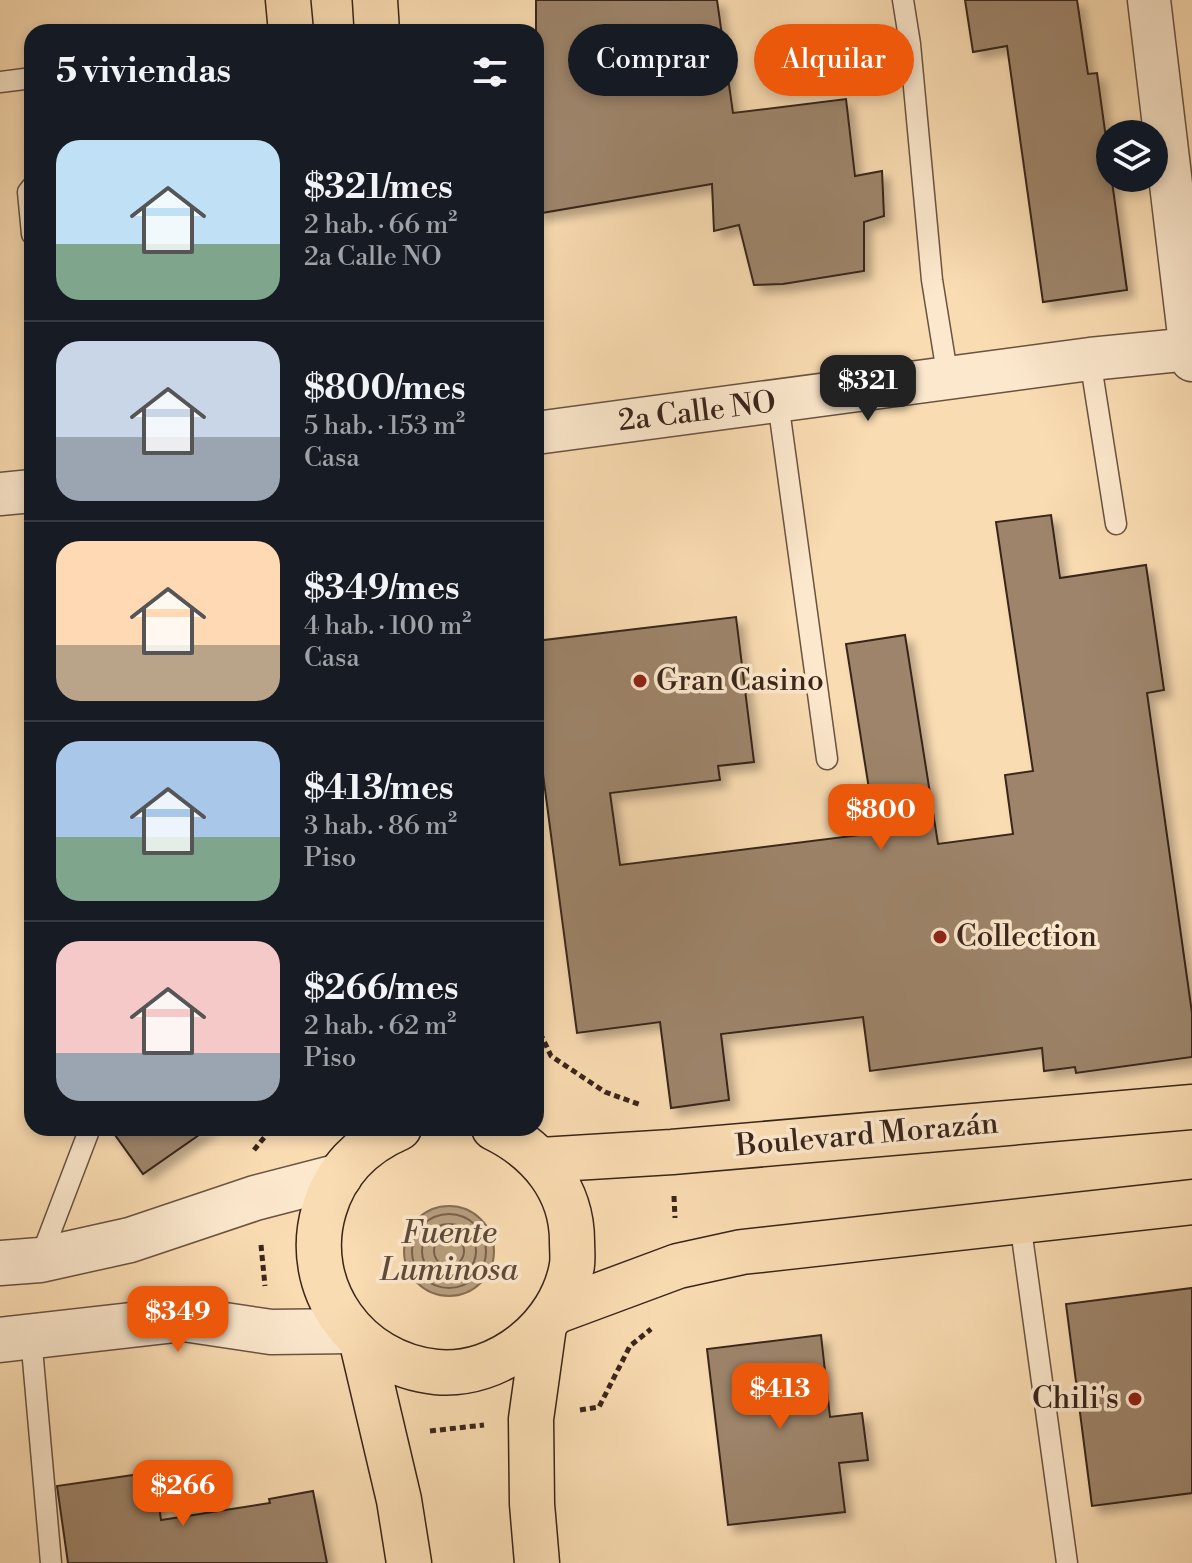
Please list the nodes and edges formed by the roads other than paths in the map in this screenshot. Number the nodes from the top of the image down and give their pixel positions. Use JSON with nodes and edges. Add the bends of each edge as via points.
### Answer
{"nodes":[{"id":1,"x":288,"y":0,"type":"edge"},
{"id":2,"x":375,"y":0,"type":"edge"},
{"id":3,"x":903,"y":0,"type":"edge"},
{"id":4,"x":1149,"y":0,"type":"edge"},
{"id":5,"x":290,"y":24,"type":"edge"},
{"id":6,"x":376,"y":24,"type":"edge"},
{"id":7,"x":24,"y":79,"type":"edge"},
{"id":8,"x":0,"y":82,"type":"edge"},
{"id":9,"x":1192,"y":352,"type":"edge"},
{"id":10,"x":1090,"y":359,"type":"junction"},
{"id":11,"x":948,"y":379,"type":"junction"},
{"id":12,"x":778,"y":402,"type":"junction"},
{"id":13,"x":544,"y":432,"type":"edge"},
{"id":14,"x":24,"y":492,"type":"edge"},
{"id":15,"x":0,"y":494,"type":"edge"},
{"id":16,"x":1116,"y":524,"type":"dead end"},
{"id":17,"x":827,"y":759,"type":"dead end"},
{"id":18,"x":1192,"y":1107,"type":"edge"},
{"id":19,"x":86,"y":1136,"type":"edge"},
{"id":20,"x":379,"y":1136,"type":"edge"},
{"id":21,"x":517,"y":1139,"type":"edge"},
{"id":22,"x":349,"y":1155,"type":"edge"},
{"id":23,"x":1192,"y":1202,"type":"edge"},
{"id":24,"x":1020,"y":1222,"type":"junction"},
{"id":25,"x":20,"y":1261,"type":"edge"},
{"id":26,"x":549,"y":1319,"type":"junction"},
{"id":27,"x":357,"y":1337,"type":"junction"},
{"id":28,"x":16,"y":1339,"type":"edge"},
{"id":29,"x":51,"y":1563,"type":"edge"},
{"id":30,"x":409,"y":1563,"type":"edge"},
{"id":31,"x":537,"y":1563,"type":"edge"},
{"id":32,"x":1067,"y":1563,"type":"edge"}],
"edges":[{"from":1,"to":5,"type":"main road"},
{"from":2,"to":6,"type":"main road"},
{"from":3,"to":11,"type":"lane","via":[[932,280]]},
{"from":4,"to":9,"type":"street"},
{"from":7,"to":8,"type":"lane"},
{"from":9,"to":10,"type":"street","name":"2a Calle NO"},
{"from":10,"to":11,"type":"street","name":"2a Calle NO"},
{"from":10,"to":16,"type":"lane"},
{"from":11,"to":12,"type":"street","name":"2a Calle NO"},
{"from":12,"to":13,"type":"street","name":"2a Calle NO"},
{"from":12,"to":17,"type":"lane"},
{"from":14,"to":15,"type":"street"},
{"from":18,"to":21,"type":"main road","name":"Boulevard Morazán","via":[[687,1151]]},
{"from":19,"to":25,"type":"lane"},
{"from":20,"to":22,"type":"main road"},
{"from":21,"to":26,"type":"main road","via":[[559,1186],[572,1224],[572,1265],[563,1297]]},
{"from":22,"to":25,"type":"street","via":[[255,1198],[130,1240]]},
{"from":22,"to":27,"type":"main road","via":[[319,1225],[318,1261],[328,1296]]},
{"from":23,"to":24,"type":"main road"},
{"from":24,"to":26,"type":"main road","via":[[742,1252],[678,1266]]},
{"from":24,"to":32,"type":"lane"},
{"from":26,"to":27,"type":"main road","via":[[514,1353],[477,1368],[437,1372],[397,1363]]},
{"from":26,"to":31,"type":"main road","via":[[531,1419]]},
{"from":27,"to":28,"type":"street","via":[[184,1319]]},
{"from":27,"to":30,"type":"main road","via":[[396,1487]]},
{"from":28,"to":29,"type":"lane"}]}
